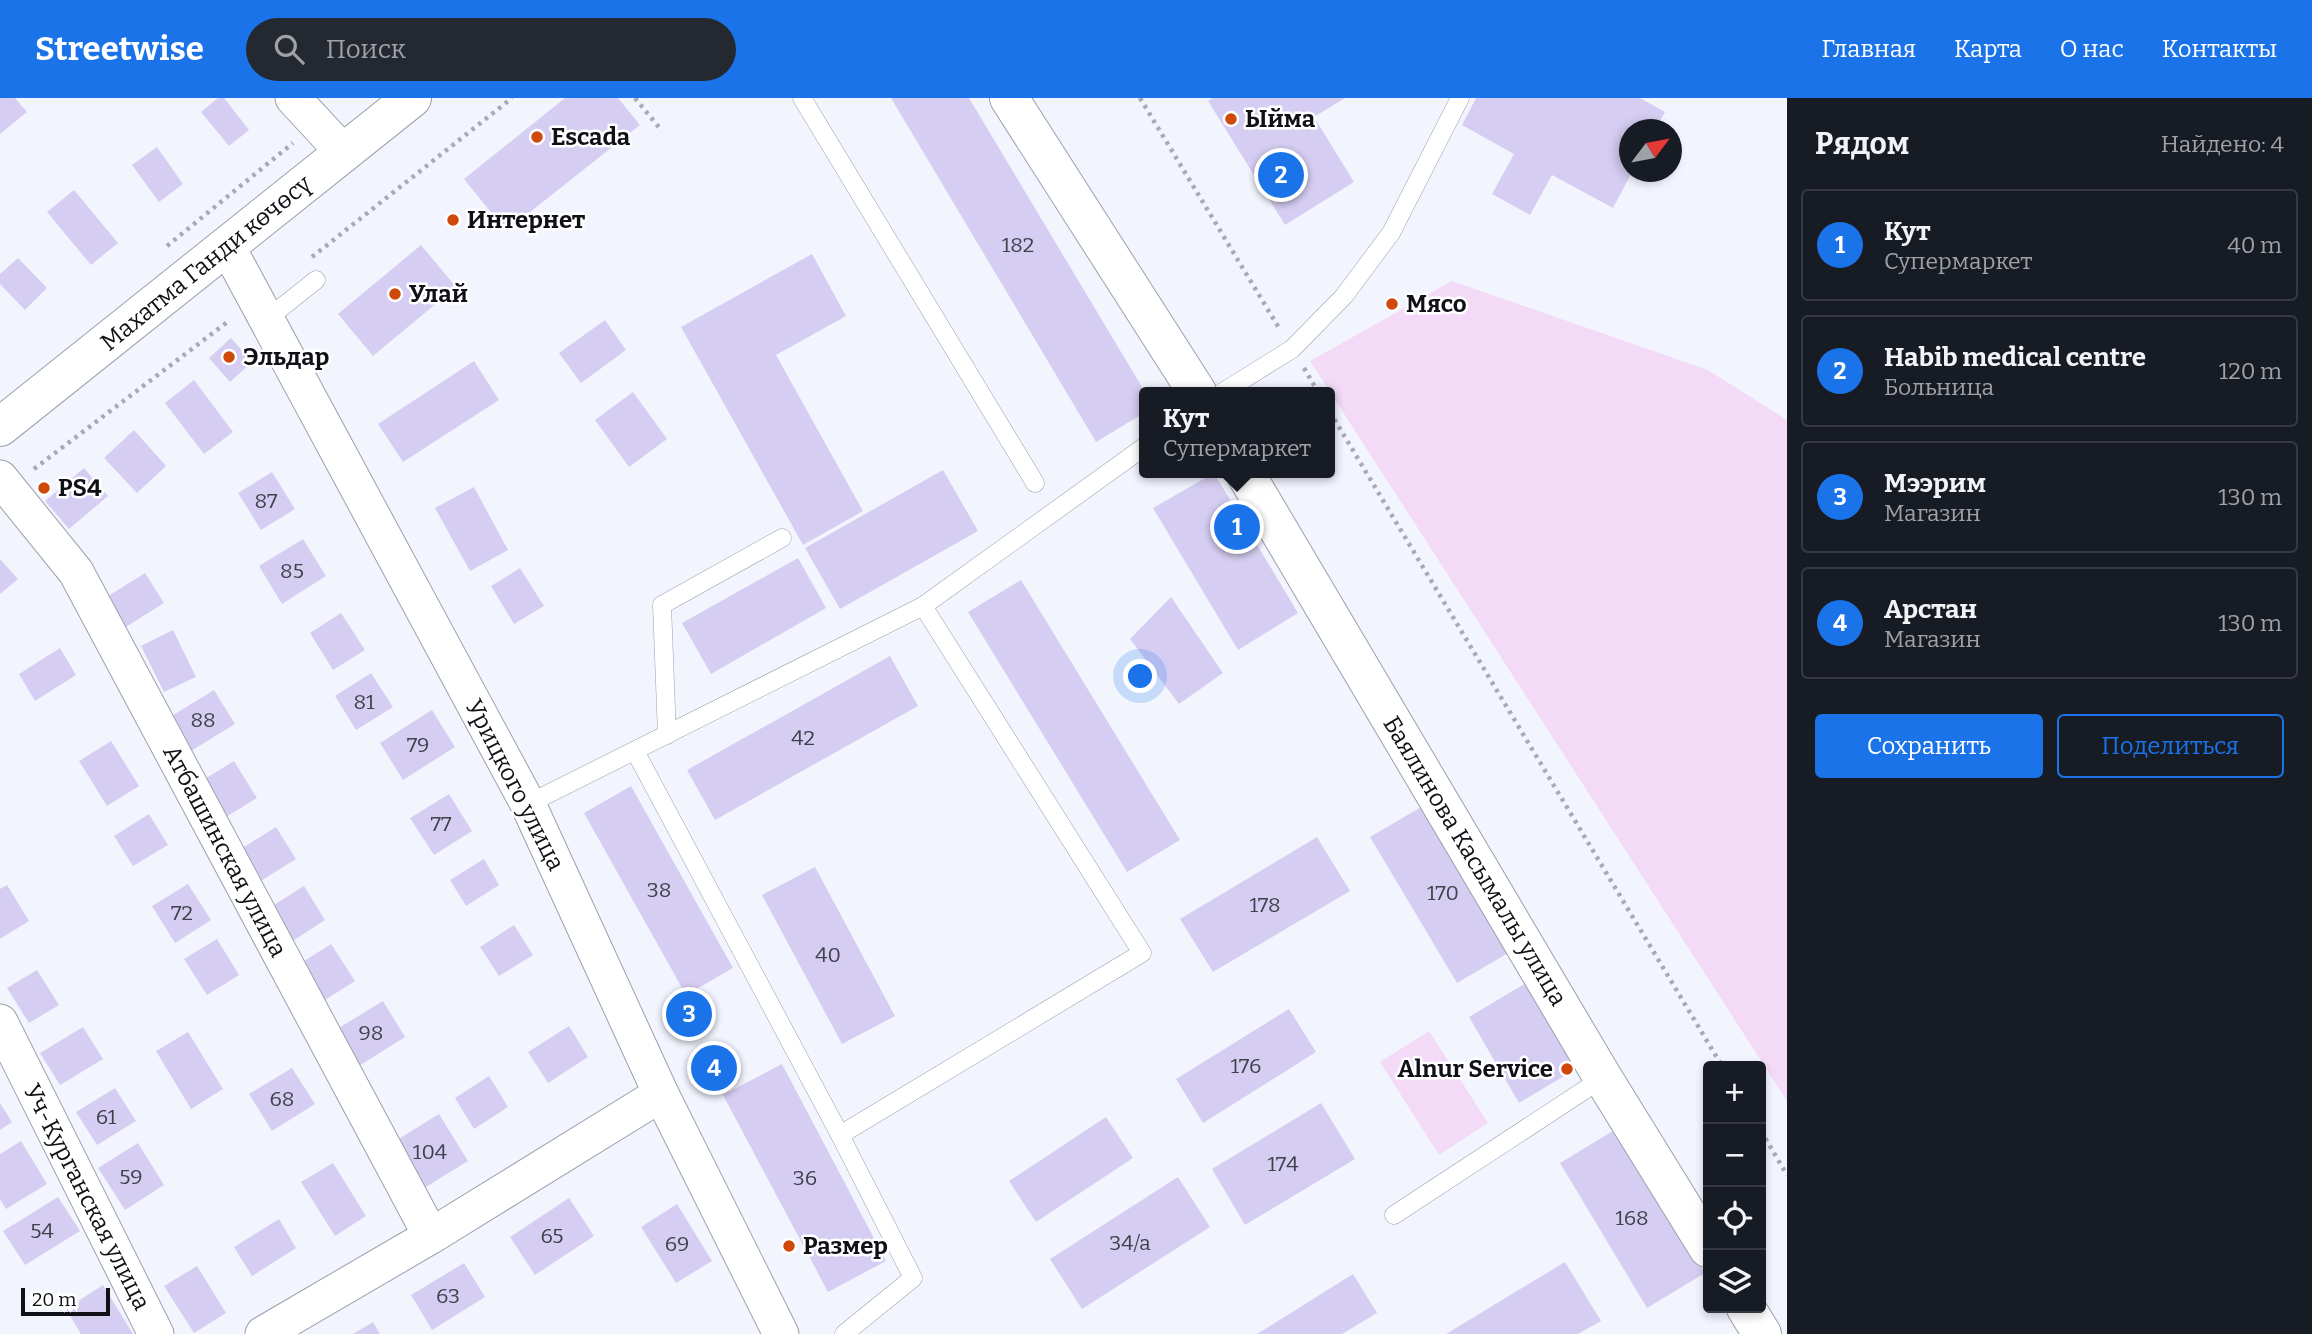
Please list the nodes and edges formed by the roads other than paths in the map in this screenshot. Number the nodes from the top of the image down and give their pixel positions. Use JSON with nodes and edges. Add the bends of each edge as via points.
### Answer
{"nodes":[{"id":1,"x":293,"y":98,"type":"edge"},
{"id":2,"x":412,"y":98,"type":"edge"},
{"id":3,"x":802,"y":98,"type":"edge"},
{"id":4,"x":1009,"y":98,"type":"edge"},
{"id":5,"x":1460,"y":98,"type":"edge"},
{"id":6,"x":344,"y":153,"type":"junction"},
{"id":7,"x":227,"y":246,"type":"junction"},
{"id":8,"x":316,"y":280,"type":"dead end"},
{"id":9,"x":267,"y":318,"type":"junction"},
{"id":10,"x":1194,"y":387,"type":"edge"},
{"id":11,"x":1231,"y":387,"type":"edge"},
{"id":12,"x":0,"y":427,"type":"edge"},
{"id":13,"x":1139,"y":451,"type":"edge"},
{"id":14,"x":0,"y":478,"type":"edge"},
{"id":15,"x":1248,"y":478,"type":"edge"},
{"id":16,"x":1035,"y":483,"type":"dead end"},
{"id":17,"x":782,"y":538,"type":"dead end"},
{"id":18,"x":923,"y":606,"type":"junction"},
{"id":19,"x":667,"y":734,"type":"junction"},
{"id":20,"x":635,"y":751,"type":"junction"},
{"id":21,"x":528,"y":804,"type":"junction"},
{"id":22,"x":0,"y":1022,"type":"edge"},
{"id":23,"x":1603,"y":1078,"type":"junction"},
{"id":24,"x":661,"y":1094,"type":"junction"},
{"id":25,"x":840,"y":1135,"type":"junction"},
{"id":26,"x":1394,"y":1215,"type":"dead end"},
{"id":27,"x":431,"y":1236,"type":"junction"},
{"id":28,"x":1703,"y":1240,"type":"edge"},
{"id":29,"x":1749,"y":1313,"type":"edge"},
{"id":30,"x":156,"y":1334,"type":"edge"},
{"id":31,"x":263,"y":1334,"type":"edge"},
{"id":32,"x":781,"y":1334,"type":"edge"},
{"id":33,"x":844,"y":1334,"type":"edge"},
{"id":34,"x":1762,"y":1334,"type":"edge"}],
"edges":[{"from":1,"to":6,"type":"street"},
{"from":2,"to":6,"type":"main road","name":"Махатма Ганди көчөсү"},
{"from":3,"to":16,"type":"lane"},
{"from":4,"to":10,"type":"main road"},
{"from":5,"to":11,"type":"lane","via":[[1391,233],[1344,296],[1292,349]]},
{"from":6,"to":7,"type":"main road","name":"Махатма Ганди көчөсү"},
{"from":7,"to":9,"type":"street","name":"Урицкого улица"},
{"from":7,"to":12,"type":"main road","name":"Махатма Ганди көчөсү"},
{"from":8,"to":9,"type":"lane"},
{"from":9,"to":21,"type":"street","name":"Урицкого улица"},
{"from":13,"to":18,"type":"lane"},
{"from":14,"to":27,"type":"street","name":"Атбашинская улица","via":[[76,572]]},
{"from":15,"to":23,"type":"main road","name":"Баялинова Касымалы улица"},
{"from":17,"to":19,"type":"lane","via":[[662,605]]},
{"from":18,"to":19,"type":"lane"},
{"from":18,"to":25,"type":"lane","via":[[1142,953]]},
{"from":19,"to":20,"type":"lane"},
{"from":20,"to":21,"type":"lane"},
{"from":20,"to":25,"type":"lane"},
{"from":21,"to":24,"type":"street","name":"Урицкого улица"},
{"from":22,"to":30,"type":"street","name":"Уч-Курганская улица"},
{"from":23,"to":26,"type":"lane"},
{"from":23,"to":28,"type":"main road","name":"Баялинова Касымалы улица"},
{"from":24,"to":27,"type":"street"},
{"from":24,"to":32,"type":"street","name":"Урицкого улица"},
{"from":25,"to":33,"type":"lane","via":[[913,1278]]},
{"from":27,"to":31,"type":"street"},
{"from":29,"to":34,"type":"main road"}]}
